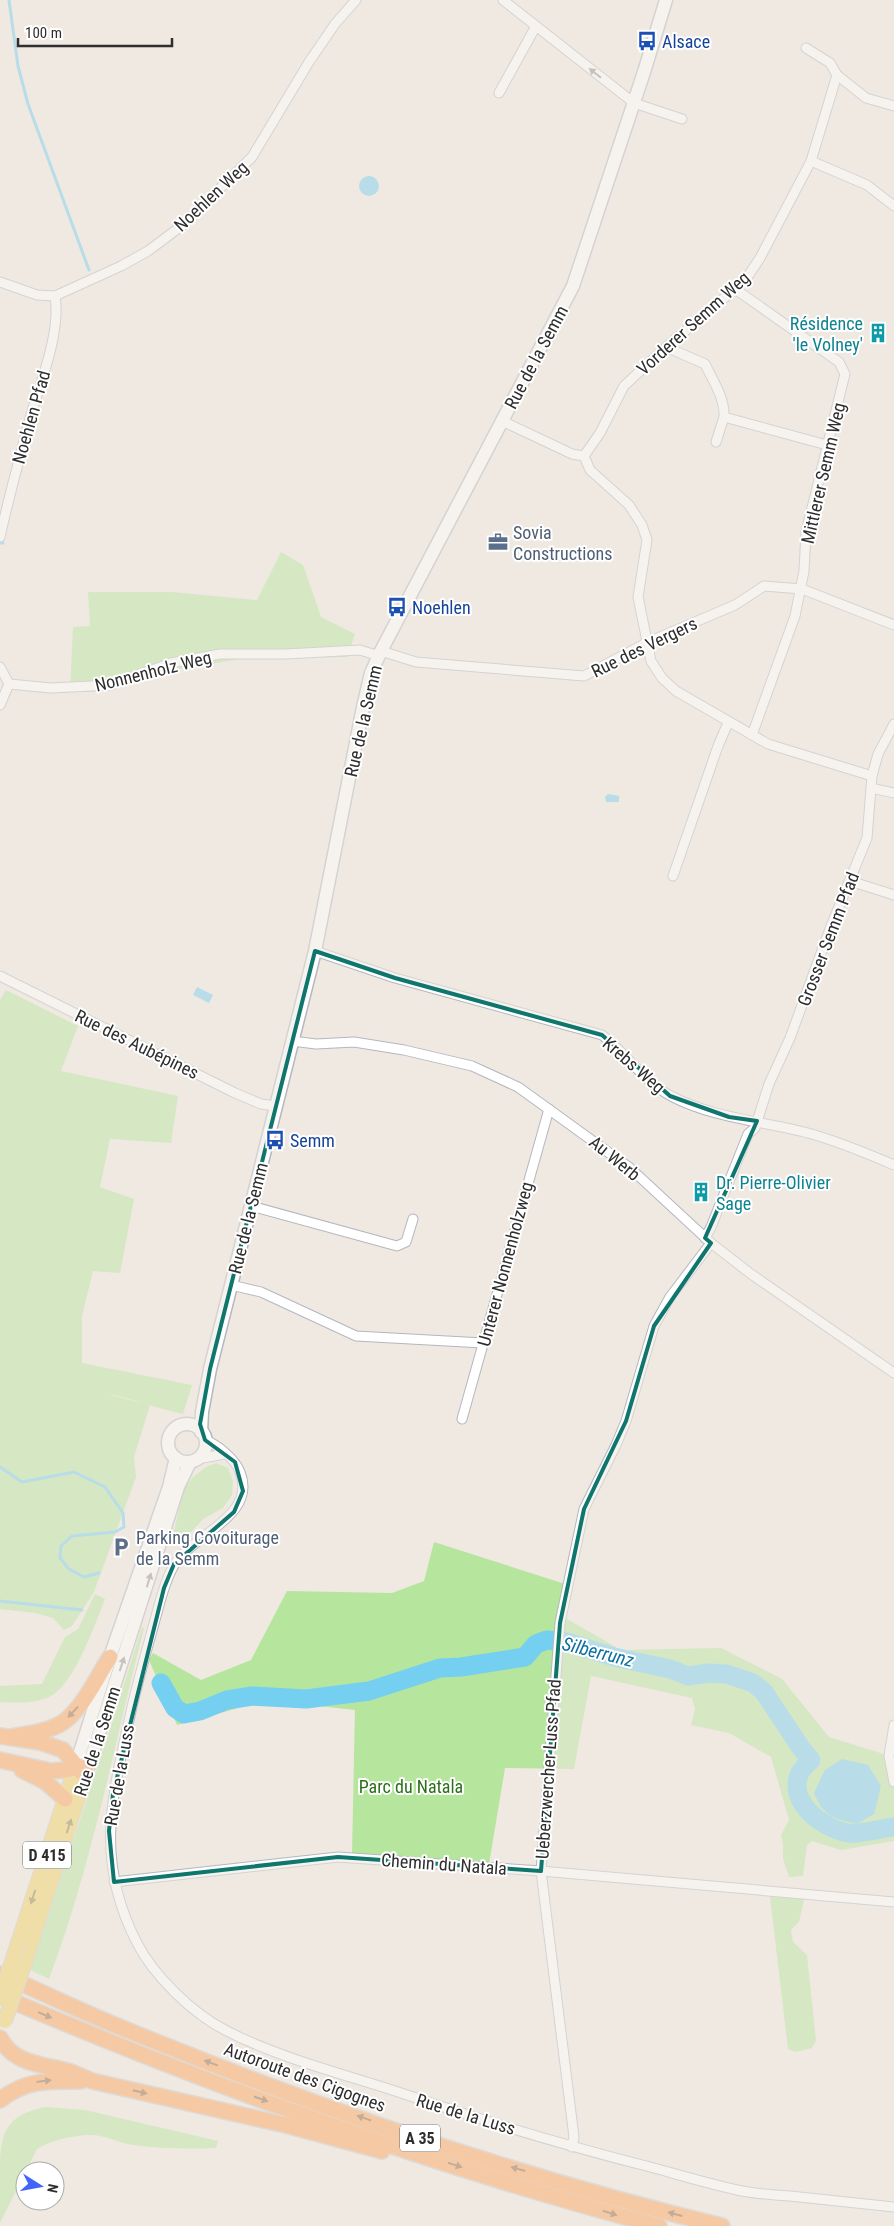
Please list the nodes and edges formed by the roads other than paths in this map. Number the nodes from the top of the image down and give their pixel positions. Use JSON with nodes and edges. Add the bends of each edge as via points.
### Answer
{"nodes":[{"id":1,"x":356,"y":0,"type":"edge"},
{"id":2,"x":503,"y":0,"type":"edge"},
{"id":3,"x":666,"y":0,"type":"edge"},
{"id":4,"x":536,"y":26,"type":"junction"},
{"id":5,"x":806,"y":48,"type":"dead end"},
{"id":6,"x":838,"y":75,"type":"junction"},
{"id":7,"x":499,"y":93,"type":"dead end"},
{"id":8,"x":634,"y":103,"type":"junction"},
{"id":9,"x":894,"y":106,"type":"edge"},
{"id":10,"x":682,"y":119,"type":"dead end"},
{"id":11,"x":810,"y":161,"type":"junction"},
{"id":12,"x":894,"y":206,"type":"edge"},
{"id":13,"x":0,"y":282,"type":"edge"},
{"id":14,"x":735,"y":289,"type":"junction"},
{"id":15,"x":56,"y":296,"type":"junction"},
{"id":16,"x":666,"y":347,"type":"junction"},
{"id":17,"x":724,"y":417,"type":"junction"},
{"id":18,"x":502,"y":421,"type":"junction"},
{"id":19,"x":716,"y":442,"type":"dead end"},
{"id":20,"x":827,"y":445,"type":"junction"},
{"id":21,"x":584,"y":456,"type":"junction"},
{"id":22,"x":0,"y":537,"type":"edge"},
{"id":23,"x":802,"y":589,"type":"junction"},
{"id":24,"x":894,"y":625,"type":"edge"},
{"id":25,"x":648,"y":642,"type":"junction"},
{"id":26,"x":380,"y":653,"type":"junction"},
{"id":27,"x":0,"y":667,"type":"edge"},
{"id":28,"x":10,"y":684,"type":"junction"},
{"id":29,"x":0,"y":705,"type":"edge"},
{"id":30,"x":728,"y":723,"type":"junction"},
{"id":31,"x":894,"y":724,"type":"edge"},
{"id":32,"x":752,"y":735,"type":"junction"},
{"id":33,"x":872,"y":776,"type":"junction"},
{"id":34,"x":871,"y":788,"type":"junction"},
{"id":35,"x":894,"y":793,"type":"edge"},
{"id":36,"x":673,"y":876,"type":"dead end"},
{"id":37,"x":850,"y":881,"type":"junction"},
{"id":38,"x":894,"y":895,"type":"edge"},
{"id":39,"x":315,"y":951,"type":"junction"},
{"id":40,"x":0,"y":976,"type":"edge"},
{"id":41,"x":292,"y":1042,"type":"junction"},
{"id":42,"x":276,"y":1106,"type":"junction"},
{"id":43,"x":549,"y":1109,"type":"junction"},
{"id":44,"x":757,"y":1121,"type":"junction"},
{"id":45,"x":894,"y":1165,"type":"edge"},
{"id":46,"x":251,"y":1206,"type":"junction"},
{"id":47,"x":413,"y":1219,"type":"dead end"},
{"id":48,"x":708,"y":1240,"type":"junction"},
{"id":49,"x":231,"y":1285,"type":"junction"},
{"id":50,"x":483,"y":1343,"type":"junction"},
{"id":51,"x":210,"y":1369,"type":"junction"},
{"id":52,"x":894,"y":1373,"type":"edge"},
{"id":53,"x":462,"y":1419,"type":"dead end"},
{"id":54,"x":186,"y":1424,"type":"junction"},
{"id":55,"x":203,"y":1436,"type":"junction"},
{"id":56,"x":225,"y":1454,"type":"junction"},
{"id":57,"x":176,"y":1458,"type":"junction"},
{"id":58,"x":193,"y":1460,"type":"junction"},
{"id":59,"x":110,"y":1658,"type":"junction"},
{"id":60,"x":894,"y":1725,"type":"edge"},
{"id":61,"x":5,"y":1736,"type":"edge"},
{"id":62,"x":0,"y":1761,"type":"edge"},
{"id":63,"x":83,"y":1770,"type":"junction"},
{"id":64,"x":894,"y":1782,"type":"edge"},
{"id":65,"x":65,"y":1799,"type":"junction"},
{"id":66,"x":541,"y":1871,"type":"junction"},
{"id":67,"x":114,"y":1882,"type":"junction"},
{"id":68,"x":894,"y":1902,"type":"edge"},
{"id":69,"x":0,"y":1967,"type":"edge"},
{"id":70,"x":0,"y":1974,"type":"edge"},
{"id":71,"x":20,"y":1983,"type":"junction"},
{"id":72,"x":0,"y":1997,"type":"edge"},
{"id":73,"x":0,"y":2038,"type":"edge"},
{"id":74,"x":92,"y":2081,"type":"junction"},
{"id":75,"x":0,"y":2100,"type":"edge"},
{"id":76,"x":572,"y":2147,"type":"junction"},
{"id":77,"x":409,"y":2150,"type":"junction"},
{"id":78,"x":894,"y":2207,"type":"edge"},
{"id":79,"x":659,"y":2226,"type":"edge"},
{"id":80,"x":722,"y":2226,"type":"edge"}],
"edges":[{"from":1,"to":15,"type":"street","name":"Noehlen Weg","via":[[309,62],[252,157],[184,224],[148,251]]},
{"from":2,"to":4,"type":"street"},
{"from":3,"to":8,"type":"main road","name":"Rue de la Semm"},
{"from":4,"to":7,"type":"street"},
{"from":8,"to":4,"type":"street","one_way":true},
{"from":5,"to":6,"type":"street","via":[[830,63]]},
{"from":6,"to":9,"type":"street","via":[[866,98]]},
{"from":6,"to":11,"type":"street","name":"Vorderer Semm Weg"},
{"from":8,"to":10,"type":"street"},
{"from":8,"to":18,"type":"main road","name":"Rue de la Semm","via":[[573,286]]},
{"from":11,"to":12,"type":"street","via":[[867,185]]},
{"from":11,"to":14,"type":"street","name":"Vorderer Semm Weg","via":[[760,258]]},
{"from":13,"to":15,"type":"street","via":[[37,295]]},
{"from":14,"to":16,"type":"street","name":"Vorderer Semm Weg"},
{"from":14,"to":20,"type":"street","name":"Mittlerer Semm Weg","via":[[839,362],[845,374]]},
{"from":15,"to":22,"type":"street","name":"Noehlen Pfad","via":[[52,341]]},
{"from":16,"to":17,"type":"street","via":[[705,364],[721,397]]},
{"from":16,"to":21,"type":"street","name":"Vorderer Semm Weg","via":[[624,386]]},
{"from":17,"to":19,"type":"street"},
{"from":17,"to":20,"type":"street"},
{"from":18,"to":21,"type":"street","via":[[572,454]]},
{"from":18,"to":26,"type":"main road","name":"Rue de la Semm"},
{"from":20,"to":23,"type":"street","name":"Mittlerer Semm Weg","via":[[806,535]]},
{"from":21,"to":25,"type":"street","via":[[590,470],[629,505],[642,525],[647,540],[638,597]]},
{"from":23,"to":24,"type":"street","name":"Rue des Vergers"},
{"from":23,"to":25,"type":"street","name":"Rue des Vergers","via":[[764,586],[735,605]]},
{"from":23,"to":32,"type":"street","name":"Mittlerer Semm Weg"},
{"from":25,"to":26,"type":"street","name":"Rue des Vergers","via":[[584,676],[416,662]]},
{"from":25,"to":30,"type":"street","via":[[651,661],[662,678],[676,691]]},
{"from":26,"to":28,"type":"street","name":"Nonnenholz Weg","via":[[360,650],[220,654],[170,662],[111,686],[51,688]]},
{"from":26,"to":39,"type":"main road","name":"Rue de la Semm","via":[[362,707]]},
{"from":27,"to":28,"type":"street"},
{"from":28,"to":29,"type":"street"},
{"from":30,"to":32,"type":"street"},
{"from":30,"to":36,"type":"street"},
{"from":31,"to":33,"type":"street","name":"Grosser Semm Pfad","via":[[878,754]]},
{"from":32,"to":33,"type":"street","via":[[768,744]]},
{"from":33,"to":34,"type":"street","name":"Grosser Semm Pfad"},
{"from":34,"to":35,"type":"street"},
{"from":34,"to":37,"type":"street","name":"Grosser Semm Pfad","via":[[867,838]]},
{"from":37,"to":38,"type":"street"},
{"from":37,"to":44,"type":"street","name":"Grosser Semm Pfad"},
{"from":39,"to":41,"type":"main road","name":"Rue de la Semm"},
{"from":39,"to":44,"type":"street","name":"Krebs Weg","via":[[395,978],[602,1035],[670,1096],[729,1117]]},
{"from":40,"to":42,"type":"street","name":"Rue des Aubépines","via":[[235,1093],[261,1104]]},
{"from":41,"to":42,"type":"main road","name":"Rue de la Semm"},
{"from":41,"to":43,"type":"street","name":"Au Werb","via":[[354,1042],[472,1066],[518,1087]]},
{"from":42,"to":46,"type":"main road","name":"Rue de la Semm"},
{"from":43,"to":48,"type":"street","name":"Au Werb","via":[[630,1168]]},
{"from":43,"to":50,"type":"street","name":"Unterer Nonnenholzweg"},
{"from":44,"to":45,"type":"street","name":"Krebs Weg","via":[[834,1141]]},
{"from":44,"to":48,"type":"street","name":"Grosser Semm Pfad","via":[[748,1134]]},
{"from":46,"to":47,"type":"street","via":[[397,1246],[406,1242]]},
{"from":46,"to":49,"type":"main road","name":"Rue de la Semm"},
{"from":48,"to":52,"type":"street","name":"Au Werb","via":[[751,1274]]},
{"from":48,"to":66,"type":"street","name":"Ueberzwercher Luss Pfad","via":[[654,1326],[626,1421],[584,1508],[559,1633]]},
{"from":49,"to":50,"type":"street","via":[[261,1292],[356,1336]]},
{"from":49,"to":51,"type":"main road","name":"Rue de la Semm"},
{"from":50,"to":53,"type":"street","name":"Unterer Nonnenholzweg"},
{"from":51,"to":54,"type":"main road","name":"Rue de la Semm"},
{"from":51,"to":55,"type":"main road","name":"Rue de la Semm","via":[[202,1412]]},
{"from":54,"to":55,"type":"main road","via":[[197,1427]]},
{"from":54,"to":57,"type":"main road","via":[[174,1430],[169,1439],[170,1450]]},
{"from":55,"to":56,"type":"street","name":"Rue de la Luss"},
{"from":55,"to":58,"type":"main road","via":[[204,1451]]},
{"from":56,"to":58,"type":"street"},
{"from":56,"to":67,"type":"street","name":"Rue de la Luss","via":[[235,1462],[242,1477],[240,1502],[234,1512],[174,1564],[138,1681],[113,1794],[109,1831]]},
{"from":57,"to":58,"type":"main road"},
{"from":57,"to":59,"type":"main road","name":"Rue de la Semm","number":"D 415"},
{"from":63,"to":58,"type":"main road","name":"Rue de la Semm","number":"D 415","one_way":true,"via":[[178,1487]]},
{"from":59,"to":61,"type":"highway","one_way":true,"via":[[76,1711],[62,1723],[41,1732]]},
{"from":59,"to":63,"type":"main road","name":"Rue de la Semm","number":"D 415"},
{"from":60,"to":64,"type":"street","via":[[889,1756]]},
{"from":61,"to":63,"type":"highway","via":[[63,1750]]},
{"from":62,"to":63,"type":"highway","via":[[51,1771]]},
{"from":62,"to":65,"type":"highway","via":[[44,1781]]},
{"from":63,"to":65,"type":"main road","name":"Rue de la Semm","number":"D 415"},
{"from":73,"to":63,"type":"main road","name":"Rue de la Semm","number":"D 415","one_way":true,"bridge":true},
{"from":65,"to":72,"type":"main road","name":"Rue de la Semm","number":"D 415","one_way":true,"bridge":true},
{"from":66,"to":67,"type":"street","name":"Chemin du Natala","via":[[338,1857]]},
{"from":66,"to":68,"type":"street","name":"Chemin du Natala"},
{"from":66,"to":76,"type":"street","name":"Ueberzwercher Luss Pfad","via":[[574,2137]]},
{"from":67,"to":76,"type":"street","name":"Rue de la Luss","via":[[121,1907],[139,1946],[165,1982],[192,2008],[223,2030],[284,2055]]},
{"from":69,"to":71,"type":"highway"},
{"from":70,"to":71,"type":"highway","name":"Autoroute des Cigognes","number":"A 35"},
{"from":80,"to":71,"type":"highway","name":"Autoroute des Cigognes","number":"A 35","one_way":true,"via":[[414,2136],[125,2030]]},
{"from":72,"to":77,"type":"highway","name":"Autoroute des Cigognes","number":"A 35","one_way":true,"via":[[251,2096]]},
{"from":73,"to":74,"type":"highway","via":[[13,2055]]},
{"from":75,"to":74,"type":"highway","one_way":true,"via":[[24,2085],[36,2082]]},
{"from":74,"to":77,"type":"highway","one_way":true,"via":[[382,2151]]},
{"from":76,"to":78,"type":"street","name":"Rue de la Luss","via":[[744,2192]]},
{"from":77,"to":79,"type":"highway","name":"Autoroute des Cigognes","number":"A 35","one_way":true}]}
